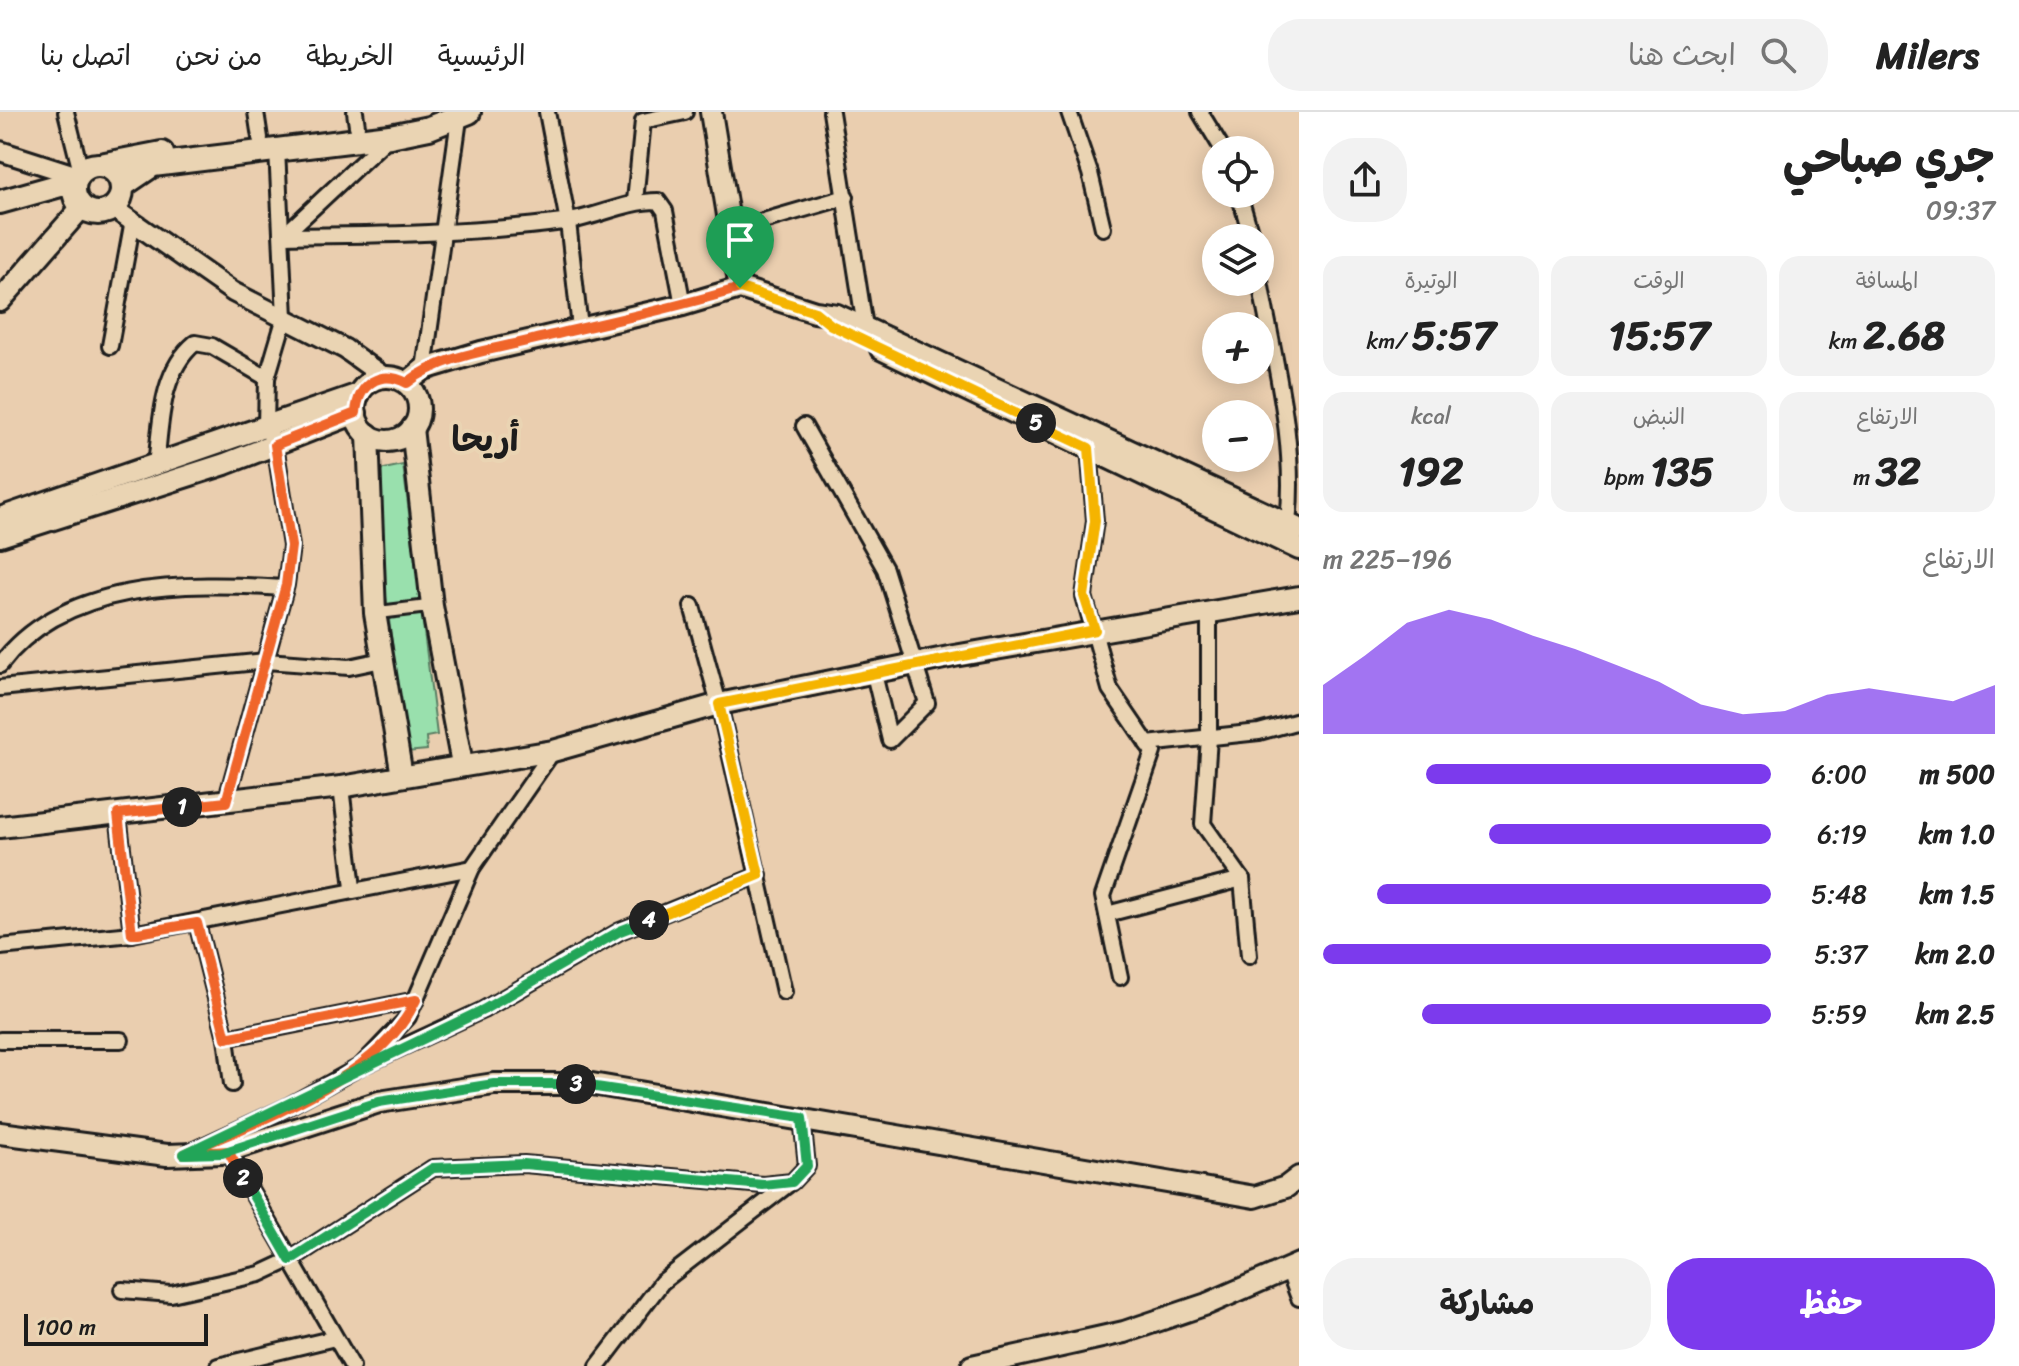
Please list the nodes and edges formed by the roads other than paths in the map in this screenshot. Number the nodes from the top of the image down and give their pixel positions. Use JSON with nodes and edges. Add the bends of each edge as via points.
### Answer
{"nodes":[{"id":1,"x":66,"y":112,"type":"edge"},
{"id":2,"x":256,"y":112,"type":"edge"},
{"id":3,"x":431,"y":112,"type":"edge"},
{"id":4,"x":547,"y":112,"type":"edge"},
{"id":5,"x":685,"y":112,"type":"edge"},
{"id":6,"x":711,"y":112,"type":"edge"},
{"id":7,"x":831,"y":112,"type":"edge"},
{"id":8,"x":1069,"y":112,"type":"edge"},
{"id":9,"x":1200,"y":112,"type":"edge"},
{"id":10,"x":464,"y":115,"type":"edge"},
{"id":11,"x":356,"y":119,"type":"edge"},
{"id":12,"x":390,"y":136,"type":"junction"},
{"id":13,"x":1215,"y":136,"type":"edge"},
{"id":14,"x":268,"y":143,"type":"junction"},
{"id":15,"x":0,"y":151,"type":"edge"},
{"id":16,"x":82,"y":183,"type":"junction"},
{"id":17,"x":122,"y":186,"type":"junction"},
{"id":18,"x":846,"y":197,"type":"junction"},
{"id":19,"x":635,"y":201,"type":"junction"},
{"id":20,"x":0,"y":202,"type":"edge"},
{"id":21,"x":113,"y":208,"type":"junction"},
{"id":22,"x":0,"y":215,"type":"edge"},
{"id":23,"x":133,"y":220,"type":"junction"},
{"id":24,"x":568,"y":222,"type":"junction"},
{"id":25,"x":1103,"y":228,"type":"dead end"},
{"id":26,"x":732,"y":230,"type":"junction"},
{"id":27,"x":442,"y":234,"type":"junction"},
{"id":28,"x":283,"y":236,"type":"junction"},
{"id":29,"x":740,"y":288,"type":"junction"},
{"id":30,"x":1263,"y":296,"type":"edge"},
{"id":31,"x":0,"y":301,"type":"edge"},
{"id":32,"x":683,"y":305,"type":"junction"},
{"id":33,"x":815,"y":312,"type":"junction"},
{"id":34,"x":285,"y":317,"type":"junction"},
{"id":35,"x":865,"y":327,"type":"junction"},
{"id":36,"x":580,"y":328,"type":"junction"},
{"id":37,"x":110,"y":346,"type":"dead end"},
{"id":38,"x":424,"y":369,"type":"junction"},
{"id":39,"x":384,"y":377,"type":"junction"},
{"id":40,"x":267,"y":378,"type":"junction"},
{"id":41,"x":407,"y":383,"type":"junction"},
{"id":42,"x":357,"y":404,"type":"junction"},
{"id":43,"x":804,"y":426,"type":"dead end"},
{"id":44,"x":412,"y":428,"type":"junction"},
{"id":45,"x":368,"y":434,"type":"junction"},
{"id":46,"x":271,"y":436,"type":"junction"},
{"id":47,"x":1089,"y":448,"type":"junction"},
{"id":48,"x":156,"y":466,"type":"junction"},
{"id":49,"x":0,"y":518,"type":"edge"},
{"id":50,"x":1294,"y":526,"type":"edge"},
{"id":51,"x":0,"y":536,"type":"edge"},
{"id":52,"x":1299,"y":549,"type":"edge"},
{"id":53,"x":283,"y":588,"type":"junction"},
{"id":54,"x":1299,"y":598,"type":"edge"},
{"id":55,"x":432,"y":606,"type":"junction"},
{"id":56,"x":692,"y":606,"type":"dead end"},
{"id":57,"x":1209,"y":612,"type":"junction"},
{"id":58,"x":375,"y":613,"type":"junction"},
{"id":59,"x":1095,"y":630,"type":"junction"},
{"id":60,"x":382,"y":660,"type":"junction"},
{"id":61,"x":266,"y":661,"type":"junction"},
{"id":62,"x":0,"y":665,"type":"edge"},
{"id":63,"x":916,"y":665,"type":"junction"},
{"id":64,"x":874,"y":674,"type":"junction"},
{"id":65,"x":0,"y":688,"type":"edge"},
{"id":66,"x":719,"y":704,"type":"junction"},
{"id":67,"x":1299,"y":721,"type":"edge"},
{"id":68,"x":1209,"y":738,"type":"junction"},
{"id":69,"x":1147,"y":744,"type":"junction"},
{"id":70,"x":553,"y":751,"type":"junction"},
{"id":71,"x":462,"y":764,"type":"junction"},
{"id":72,"x":402,"y":776,"type":"junction"},
{"id":73,"x":341,"y":787,"type":"junction"},
{"id":74,"x":226,"y":802,"type":"junction"},
{"id":75,"x":118,"y":814,"type":"junction"},
{"id":76,"x":0,"y":827,"type":"edge"},
{"id":77,"x":472,"y":868,"type":"junction"},
{"id":78,"x":759,"y":875,"type":"junction"},
{"id":79,"x":1242,"y":879,"type":"junction"},
{"id":80,"x":353,"y":888,"type":"junction"},
{"id":81,"x":1107,"y":914,"type":"junction"},
{"id":82,"x":197,"y":923,"type":"junction"},
{"id":83,"x":132,"y":934,"type":"junction"},
{"id":84,"x":0,"y":947,"type":"edge"},
{"id":85,"x":1249,"y":956,"type":"dead end"},
{"id":86,"x":1120,"y":977,"type":"dead end"},
{"id":87,"x":784,"y":992,"type":"dead end"},
{"id":88,"x":416,"y":1000,"type":"junction"},
{"id":89,"x":226,"y":1038,"type":"junction"},
{"id":90,"x":0,"y":1040,"type":"edge"},
{"id":91,"x":121,"y":1040,"type":"dead end"},
{"id":92,"x":361,"y":1066,"type":"junction"},
{"id":93,"x":232,"y":1084,"type":"dead end"},
{"id":94,"x":802,"y":1118,"type":"junction"},
{"id":95,"x":0,"y":1133,"type":"edge"},
{"id":96,"x":228,"y":1151,"type":"junction"},
{"id":97,"x":184,"y":1154,"type":"junction"},
{"id":98,"x":1299,"y":1177,"type":"edge"},
{"id":99,"x":792,"y":1182,"type":"junction"},
{"id":100,"x":290,"y":1260,"type":"junction"},
{"id":101,"x":1294,"y":1268,"type":"edge"},
{"id":102,"x":122,"y":1290,"type":"dead end"},
{"id":103,"x":1299,"y":1298,"type":"edge"},
{"id":104,"x":335,"y":1338,"type":"junction"},
{"id":105,"x":218,"y":1366,"type":"edge"},
{"id":106,"x":352,"y":1366,"type":"edge"},
{"id":107,"x":598,"y":1366,"type":"edge"},
{"id":108,"x":972,"y":1366,"type":"edge"}],
"edges":[{"from":1,"to":16,"type":"street"},
{"from":2,"to":14,"type":"street"},
{"from":3,"to":11,"type":"main road"},
{"from":4,"to":24,"type":"street"},
{"from":5,"to":19,"type":"street","via":[[643,121]]},
{"from":6,"to":26,"type":"main road"},
{"from":7,"to":18,"type":"street"},
{"from":8,"to":25,"type":"street"},
{"from":9,"to":13,"type":"street"},
{"from":10,"to":12,"type":"main road"},
{"from":10,"to":27,"type":"street"},
{"from":11,"to":14,"type":"main road"},
{"from":12,"to":14,"type":"main road"},
{"from":12,"to":28,"type":"street"},
{"from":14,"to":16,"type":"main road"},
{"from":14,"to":17,"type":"main road","via":[[153,165]]},
{"from":14,"to":28,"type":"street"},
{"from":15,"to":16,"type":"street"},
{"from":16,"to":17,"type":"main road","via":[[114,172]]},
{"from":16,"to":20,"type":"main road"},
{"from":16,"to":21,"type":"main road","via":[[98,214]]},
{"from":16,"to":22,"type":"main road"},
{"from":16,"to":31,"type":"main road"},
{"from":17,"to":21,"type":"main road"},
{"from":18,"to":26,"type":"street"},
{"from":18,"to":35,"type":"street"},
{"from":19,"to":24,"type":"street"},
{"from":19,"to":32,"type":"street","via":[[658,201],[665,211]]},
{"from":21,"to":23,"type":"street"},
{"from":23,"to":34,"type":"street","via":[[233,292]]},
{"from":23,"to":37,"type":"street"},
{"from":24,"to":27,"type":"street"},
{"from":24,"to":36,"type":"street"},
{"from":26,"to":29,"type":"main road"},
{"from":27,"to":28,"type":"street"},
{"from":27,"to":38,"type":"street"},
{"from":28,"to":34,"type":"street"},
{"from":29,"to":32,"type":"main road"},
{"from":29,"to":33,"type":"main road"},
{"from":30,"to":50,"type":"street","via":[[1289,428]]},
{"from":32,"to":36,"type":"main road"},
{"from":33,"to":35,"type":"main road"},
{"from":33,"to":47,"type":"main road","via":[[831,325]]},
{"from":34,"to":39,"type":"street"},
{"from":34,"to":40,"type":"street"},
{"from":35,"to":50,"type":"main road"},
{"from":36,"to":38,"type":"main road"},
{"from":38,"to":41,"type":"main road"},
{"from":39,"to":41,"type":"main road"},
{"from":39,"to":42,"type":"main road","via":[[367,383]]},
{"from":40,"to":46,"type":"street"},
{"from":40,"to":48,"type":"street","via":[[212,346],[195,343],[185,351],[165,391]]},
{"from":41,"to":44,"type":"main road","via":[[418,400]]},
{"from":42,"to":45,"type":"main road"},
{"from":42,"to":46,"type":"main road"},
{"from":43,"to":63,"type":"street","via":[[885,569]]},
{"from":44,"to":45,"type":"main road","via":[[386,440]]},
{"from":44,"to":55,"type":"main road"},
{"from":45,"to":58,"type":"main road"},
{"from":46,"to":48,"type":"main road"},
{"from":46,"to":51,"type":"main road"},
{"from":46,"to":53,"type":"street","via":[[291,546]]},
{"from":47,"to":52,"type":"main road"},
{"from":47,"to":59,"type":"street","via":[[1095,521],[1084,596]]},
{"from":48,"to":49,"type":"main road"},
{"from":53,"to":61,"type":"street"},
{"from":53,"to":62,"type":"street","via":[[161,587],[67,610],[38,625]]},
{"from":54,"to":57,"type":"main road"},
{"from":55,"to":58,"type":"street"},
{"from":55,"to":71,"type":"main road"},
{"from":56,"to":66,"type":"street"},
{"from":57,"to":59,"type":"main road"},
{"from":57,"to":68,"type":"street"},
{"from":58,"to":60,"type":"main road"},
{"from":59,"to":63,"type":"main road"},
{"from":59,"to":69,"type":"street","via":[[1110,689]]},
{"from":60,"to":61,"type":"street","via":[[349,667]]},
{"from":60,"to":72,"type":"main road"},
{"from":61,"to":65,"type":"street"},
{"from":61,"to":74,"type":"street"},
{"from":63,"to":64,"type":"main road"},
{"from":63,"to":64,"type":"street","via":[[927,703],[890,740]]},
{"from":64,"to":66,"type":"main road"},
{"from":66,"to":70,"type":"main road"},
{"from":66,"to":78,"type":"street"},
{"from":67,"to":68,"type":"street"},
{"from":68,"to":69,"type":"street"},
{"from":68,"to":79,"type":"street","via":[[1203,824]]},
{"from":69,"to":81,"type":"street","via":[[1153,752],[1103,896]]},
{"from":70,"to":71,"type":"main road"},
{"from":70,"to":77,"type":"street"},
{"from":71,"to":72,"type":"main road"},
{"from":72,"to":73,"type":"main road"},
{"from":73,"to":74,"type":"main road"},
{"from":73,"to":80,"type":"street"},
{"from":74,"to":75,"type":"main road"},
{"from":75,"to":76,"type":"main road"},
{"from":75,"to":83,"type":"street"},
{"from":77,"to":80,"type":"street"},
{"from":77,"to":88,"type":"street"},
{"from":78,"to":87,"type":"street"},
{"from":78,"to":92,"type":"street","via":[[620,931],[483,1010]]},
{"from":79,"to":81,"type":"street"},
{"from":79,"to":85,"type":"street"},
{"from":80,"to":82,"type":"street"},
{"from":81,"to":86,"type":"street"},
{"from":82,"to":83,"type":"street"},
{"from":82,"to":89,"type":"street"},
{"from":83,"to":84,"type":"street"},
{"from":88,"to":89,"type":"street"},
{"from":88,"to":92,"type":"street","via":[[408,1017]]},
{"from":89,"to":93,"type":"street"},
{"from":90,"to":91,"type":"street"},
{"from":92,"to":97,"type":"street"},
{"from":94,"to":96,"type":"main road","via":[[592,1084],[494,1084],[379,1102]]},
{"from":94,"to":98,"type":"main road","via":[[1255,1197]]},
{"from":94,"to":99,"type":"street","via":[[807,1166]]},
{"from":95,"to":97,"type":"main road"},
{"from":96,"to":97,"type":"main road"},
{"from":96,"to":100,"type":"street"},
{"from":99,"to":100,"type":"street","via":[[763,1185],[524,1164],[433,1168]]},
{"from":99,"to":107,"type":"street","via":[[662,1282]]},
{"from":100,"to":102,"type":"street","via":[[260,1274],[171,1294]]},
{"from":100,"to":104,"type":"street"},
{"from":101,"to":103,"type":"street"},
{"from":101,"to":108,"type":"main road","via":[[1124,1332]]},
{"from":104,"to":105,"type":"street"},
{"from":104,"to":106,"type":"street"}]}
